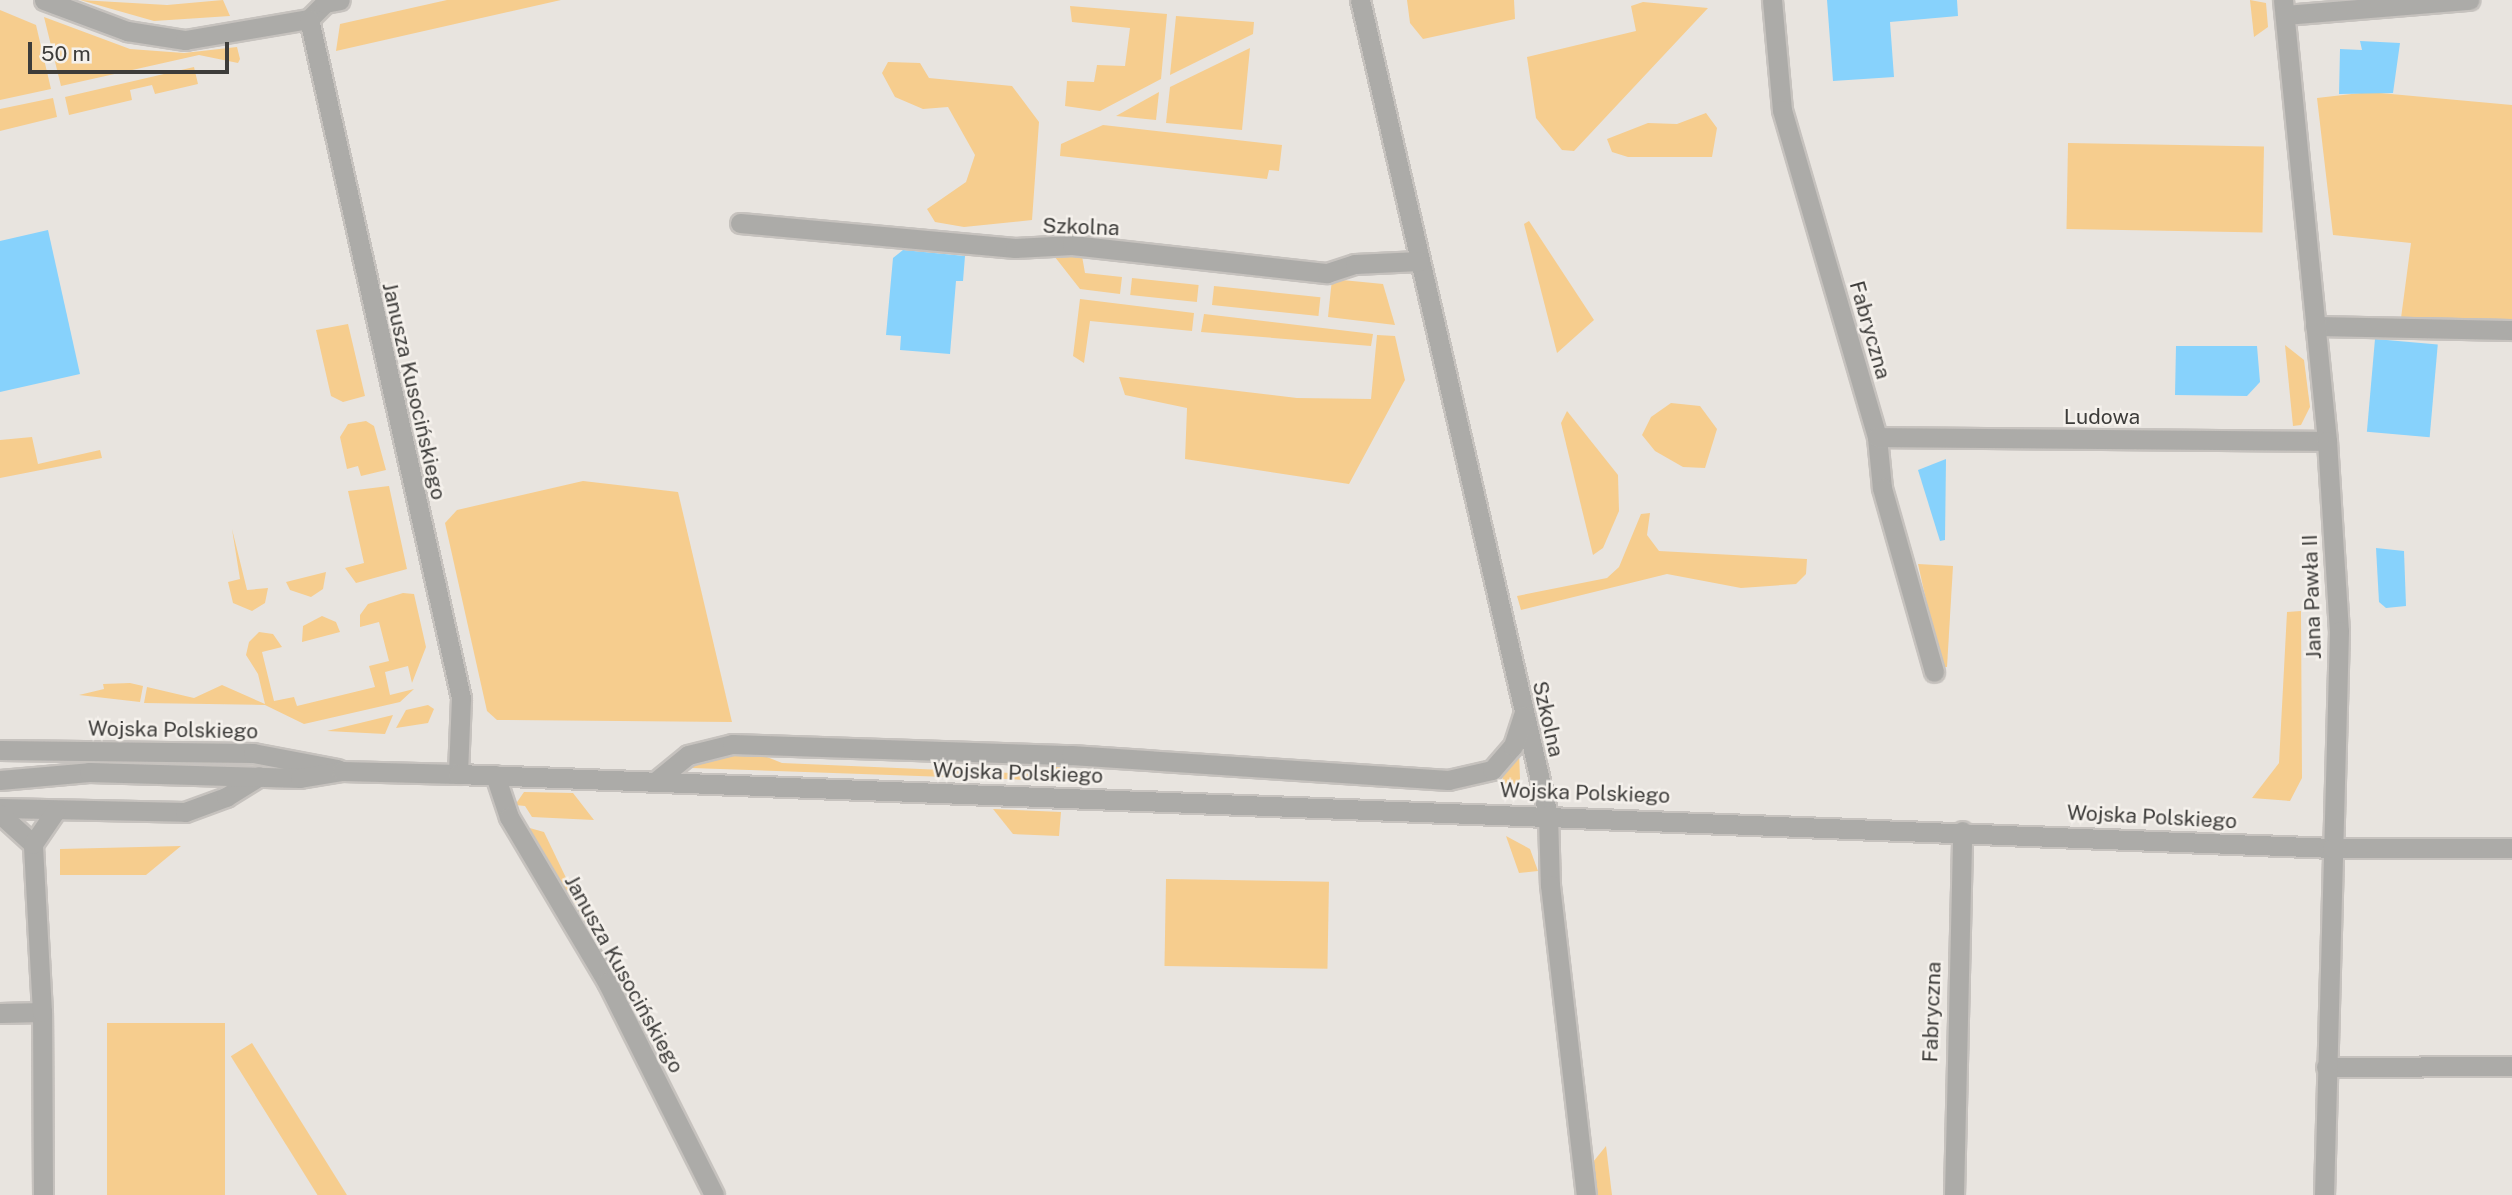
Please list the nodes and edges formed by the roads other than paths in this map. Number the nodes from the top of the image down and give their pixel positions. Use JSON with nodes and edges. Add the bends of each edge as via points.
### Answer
{"nodes":[{"id":1,"x":44,"y":0,"type":"edge"},
{"id":2,"x":340,"y":0,"type":"edge"},
{"id":3,"x":1360,"y":0,"type":"edge"},
{"id":4,"x":1772,"y":0,"type":"edge"},
{"id":5,"x":2469,"y":0,"type":"edge"},
{"id":6,"x":2284,"y":7,"type":"edge"},
{"id":7,"x":309,"y":19,"type":"junction"},
{"id":8,"x":740,"y":223,"type":"dead end"},
{"id":9,"x":1419,"y":261,"type":"junction"},
{"id":10,"x":2315,"y":326,"type":"junction"},
{"id":11,"x":2512,"y":330,"type":"edge"},
{"id":12,"x":1877,"y":436,"type":"junction"},
{"id":13,"x":2327,"y":442,"type":"junction"},
{"id":14,"x":1934,"y":672,"type":"dead end"},
{"id":15,"x":1524,"y":712,"type":"junction"},
{"id":16,"x":0,"y":750,"type":"edge"},
{"id":17,"x":342,"y":771,"type":"junction"},
{"id":18,"x":458,"y":774,"type":"junction"},
{"id":19,"x":495,"y":775,"type":"junction"},
{"id":20,"x":259,"y":776,"type":"junction"},
{"id":21,"x":0,"y":780,"type":"edge"},
{"id":22,"x":656,"y":781,"type":"junction"},
{"id":23,"x":0,"y":808,"type":"edge"},
{"id":24,"x":56,"y":810,"type":"junction"},
{"id":25,"x":0,"y":814,"type":"edge"},
{"id":26,"x":1548,"y":815,"type":"junction"},
{"id":27,"x":1962,"y":831,"type":"junction"},
{"id":28,"x":33,"y":844,"type":"junction"},
{"id":29,"x":2332,"y":848,"type":"junction"},
{"id":30,"x":2512,"y":848,"type":"edge"},
{"id":31,"x":42,"y":1012,"type":"junction"},
{"id":32,"x":0,"y":1013,"type":"edge"},
{"id":33,"x":2512,"y":1066,"type":"edge"},
{"id":34,"x":2326,"y":1068,"type":"junction"},
{"id":35,"x":43,"y":1195,"type":"edge"},
{"id":36,"x":713,"y":1195,"type":"edge"},
{"id":37,"x":1586,"y":1195,"type":"edge"},
{"id":38,"x":1954,"y":1195,"type":"edge"},
{"id":39,"x":2324,"y":1195,"type":"edge"}],
"edges":[{"from":1,"to":7,"type":"street","via":[[127,31],[185,40]]},
{"from":2,"to":7,"type":"street","via":[[325,3]]},
{"from":3,"to":9,"type":"street","name":"Szkolna"},
{"from":4,"to":12,"type":"street","name":"Fabryczna","via":[[1782,110]]},
{"from":5,"to":6,"type":"street"},
{"from":6,"to":10,"type":"street","name":"Jana Pawła II"},
{"from":7,"to":18,"type":"street","name":"Janusza Kusocińskiego","via":[[461,698]]},
{"from":8,"to":9,"type":"street","name":"Szkolna","via":[[1015,248],[1072,245],[1327,273],[1355,264]]},
{"from":9,"to":15,"type":"street","name":"Szkolna"},
{"from":10,"to":11,"type":"street"},
{"from":10,"to":13,"type":"street","name":"Jana Pawła II"},
{"from":12,"to":13,"type":"street","name":"Ludowa"},
{"from":12,"to":14,"type":"street","name":"Fabryczna","via":[[1882,488]]},
{"from":13,"to":29,"type":"street","name":"Jana Pawła II","via":[[2339,631]]},
{"from":15,"to":22,"type":"street","name":"Wojska Polskiego","via":[[1513,746],[1496,766],[1455,780],[1112,757],[732,744],[688,755]]},
{"from":15,"to":26,"type":"street","name":"Szkolna"},
{"from":16,"to":17,"type":"street","name":"Wojska Polskiego","via":[[253,753]]},
{"from":17,"to":18,"type":"street","name":"Wojska Polskiego"},
{"from":17,"to":20,"type":"street","name":"Wojska Polskiego"},
{"from":18,"to":19,"type":"street","name":"Wojska Polskiego"},
{"from":19,"to":22,"type":"street","name":"Wojska Polskiego"},
{"from":19,"to":36,"type":"street","name":"Janusza Kusocińskiego","via":[[509,817],[607,982]]},
{"from":20,"to":21,"type":"street","name":"Wojska Polskiego","via":[[89,772]]},
{"from":20,"to":24,"type":"street","via":[[226,797],[184,812]]},
{"from":22,"to":26,"type":"street","name":"Wojska Polskiego"},
{"from":23,"to":24,"type":"street"},
{"from":24,"to":28,"type":"street"},
{"from":25,"to":28,"type":"street"},
{"from":26,"to":27,"type":"street","name":"Wojska Polskiego"},
{"from":26,"to":37,"type":"street","name":"Szkolna","via":[[1550,885]]},
{"from":27,"to":29,"type":"street","name":"Wojska Polskiego"},
{"from":27,"to":38,"type":"street","name":"Fabryczna"},
{"from":28,"to":31,"type":"street"},
{"from":29,"to":30,"type":"street","name":"Wojska Polskiego"},
{"from":29,"to":34,"type":"street","name":"Jana Pawła II"},
{"from":31,"to":32,"type":"street"},
{"from":31,"to":35,"type":"street"},
{"from":33,"to":34,"type":"street"},
{"from":34,"to":39,"type":"street","name":"Jana Pawła II"}]}
